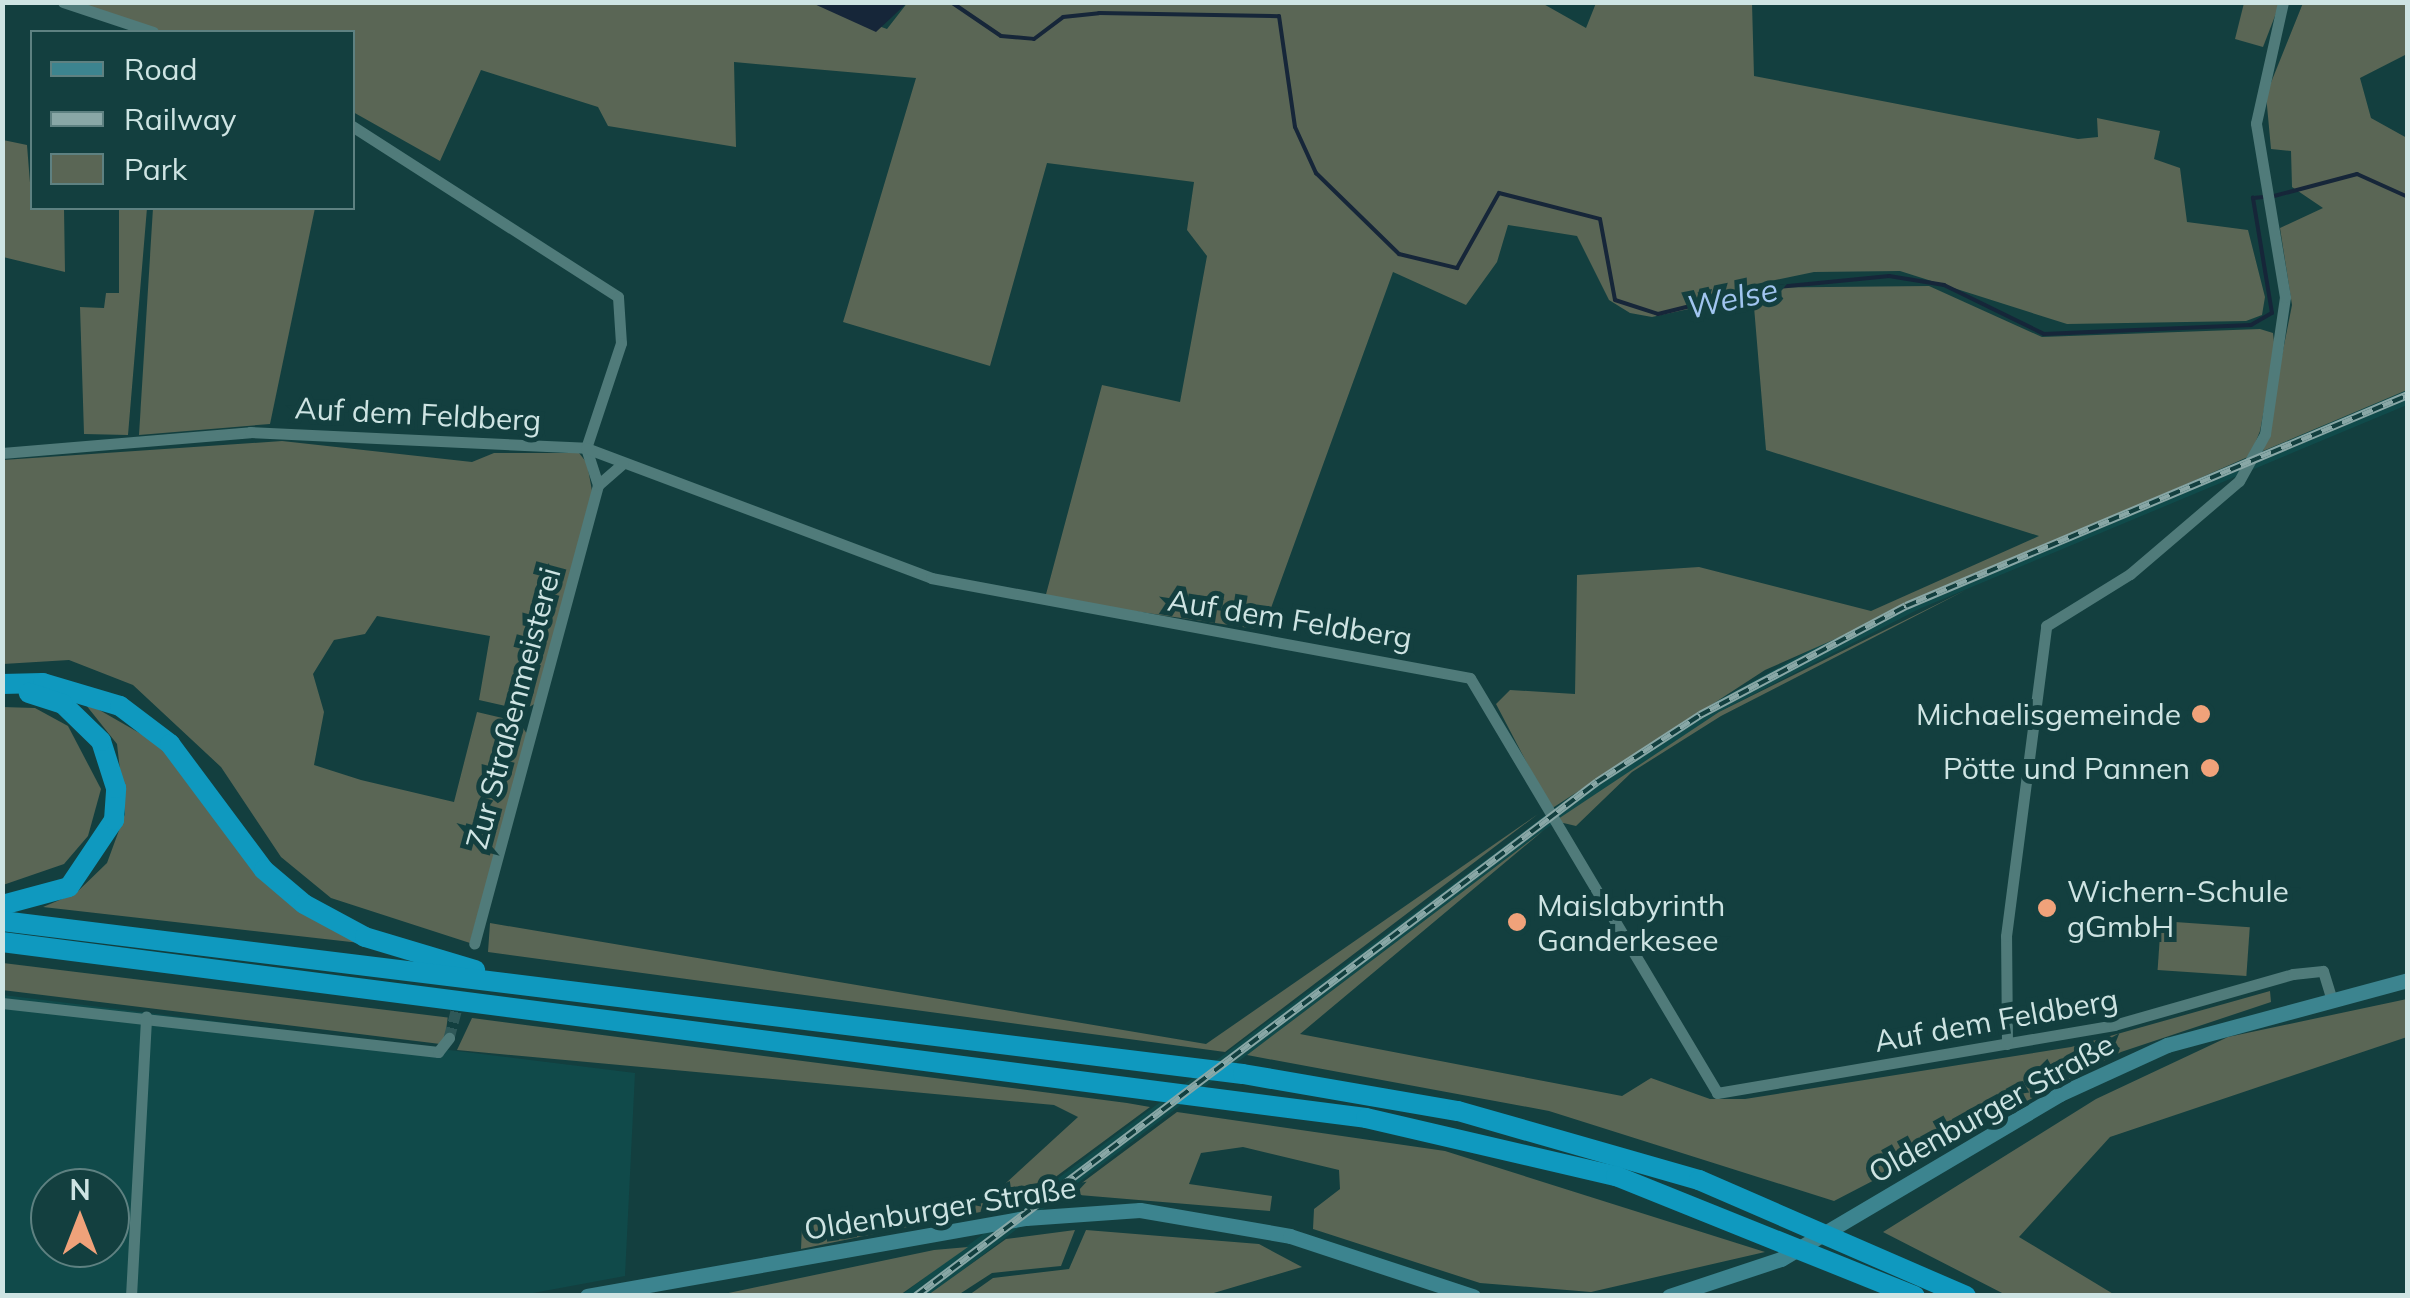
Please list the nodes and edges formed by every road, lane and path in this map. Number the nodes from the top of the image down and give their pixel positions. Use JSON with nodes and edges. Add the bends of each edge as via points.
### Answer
{"nodes":[{"id":1,"x":63,"y":2,"type":"edge"},
{"id":2,"x":2283,"y":2,"type":"edge"},
{"id":3,"x":147,"y":30,"type":"edge"},
{"id":4,"x":355,"y":128,"type":"edge"},
{"id":5,"x":586,"y":448,"type":"junction"},
{"id":6,"x":2,"y":453,"type":"edge"},
{"id":7,"x":623,"y":462,"type":"junction"},
{"id":8,"x":598,"y":485,"type":"junction"},
{"id":9,"x":2,"y":687,"type":"edge"},
{"id":10,"x":2,"y":904,"type":"edge"},
{"id":11,"x":2,"y":921,"type":"edge"},
{"id":12,"x":2,"y":942,"type":"edge"},
{"id":13,"x":474,"y":944,"type":"dead end"},
{"id":14,"x":2408,"y":980,"type":"edge"},
{"id":15,"x":499,"y":982,"type":"junction"},
{"id":16,"x":2330,"y":994,"type":"junction"},
{"id":17,"x":2,"y":1003,"type":"edge"},
{"id":18,"x":146,"y":1016,"type":"junction"},
{"id":19,"x":449,"y":1038,"type":"dead end"},
{"id":20,"x":2007,"y":1044,"type":"junction"},
{"id":21,"x":131,"y":1296,"type":"edge"},
{"id":22,"x":587,"y":1296,"type":"edge"},
{"id":23,"x":1473,"y":1296,"type":"edge"},
{"id":24,"x":1669,"y":1296,"type":"edge"},
{"id":25,"x":1916,"y":1296,"type":"edge"},
{"id":26,"x":1966,"y":1296,"type":"edge"}],
"edges":[{"from":1,"to":3,"type":"street"},
{"from":2,"to":20,"type":"street","via":[[2258,106],[2262,189],[2286,298],[2276,385],[2250,464],[2144,564],[2046,626],[2008,916]]},
{"from":4,"to":5,"type":"street","via":[[618,297],[621,343]]},
{"from":5,"to":6,"type":"street","name":"Auf dem Feldberg","via":[[250,432]]},
{"from":5,"to":7,"type":"street","name":"Auf dem Feldberg"},
{"from":5,"to":8,"type":"street"},
{"from":7,"to":8,"type":"street"},
{"from":7,"to":20,"type":"street","name":"Auf dem Feldberg","via":[[931,578],[1470,678],[1718,1093]]},
{"from":8,"to":13,"type":"street","name":"Zur Straßenmeisterei"},
{"from":9,"to":10,"type":"highway","via":[[48,697],[86,721],[116,788],[114,820],[87,871],[50,898]]},
{"from":9,"to":15,"type":"highway","via":[[42,683],[120,706],[170,744],[264,870],[304,904],[364,937]]},
{"from":11,"to":15,"type":"highway"},
{"from":12,"to":25,"type":"highway","via":[[1216,1094],[1516,1149],[1766,1229]]},
{"from":14,"to":16,"type":"main road","name":"Oldenburger Straße"},
{"from":15,"to":26,"type":"highway","via":[[1243,1074],[1458,1111],[1772,1208]]},
{"from":16,"to":20,"type":"street","name":"Auf dem Feldberg","via":[[2322,971],[2293,974],[2114,1025]]},
{"from":16,"to":24,"type":"main road","name":"Oldenburger Straße","via":[[2114,1068],[1781,1260]]},
{"from":17,"to":18,"type":"street"},
{"from":18,"to":19,"type":"street","via":[[438,1052]]},
{"from":18,"to":21,"type":"street"},
{"from":22,"to":23,"type":"main road","name":"Oldenburger Straße","via":[[1063,1213],[1235,1222]]}]}
